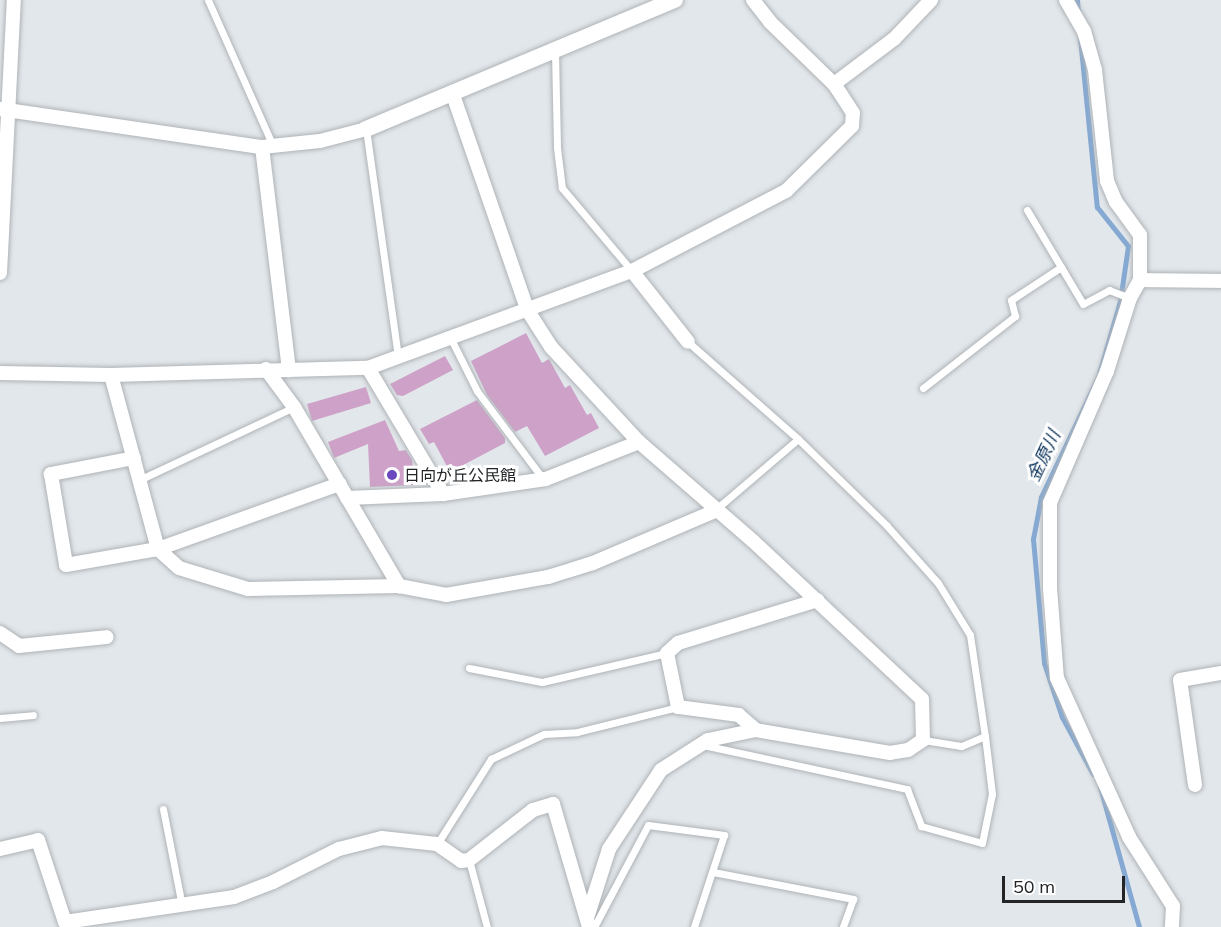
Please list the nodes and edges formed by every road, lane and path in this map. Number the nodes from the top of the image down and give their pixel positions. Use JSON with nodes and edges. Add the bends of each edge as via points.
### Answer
{"nodes":[{"id":1,"x":14,"y":0,"type":"edge"},
{"id":2,"x":208,"y":0,"type":"edge"},
{"id":3,"x":675,"y":0,"type":"edge"},
{"id":4,"x":753,"y":0,"type":"edge"},
{"id":5,"x":931,"y":0,"type":"edge"},
{"id":6,"x":1066,"y":0,"type":"edge"},
{"id":7,"x":6,"y":42,"type":"edge"},
{"id":8,"x":555,"y":49,"type":"junction"},
{"id":9,"x":834,"y":84,"type":"junction"},
{"id":10,"x":452,"y":92,"type":"junction"},
{"id":11,"x":3,"y":110,"type":"edge"},
{"id":12,"x":366,"y":129,"type":"junction"},
{"id":13,"x":268,"y":147,"type":"junction"},
{"id":14,"x":1027,"y":210,"type":"dead end"},
{"id":15,"x":1,"y":221,"type":"edge"},
{"id":16,"x":1061,"y":267,"type":"junction"},
{"id":17,"x":633,"y":271,"type":"junction"},
{"id":18,"x":0,"y":273,"type":"edge"},
{"id":19,"x":1140,"y":280,"type":"junction"},
{"id":20,"x":1221,"y":281,"type":"edge"},
{"id":21,"x":1130,"y":298,"type":"junction"},
{"id":22,"x":528,"y":311,"type":"junction"},
{"id":23,"x":451,"y":339,"type":"junction"},
{"id":24,"x":688,"y":342,"type":"joint"},
{"id":25,"x":398,"y":357,"type":"junction"},
{"id":26,"x":368,"y":368,"type":"junction"},
{"id":27,"x":266,"y":369,"type":"junction"},
{"id":28,"x":290,"y":370,"type":"junction"},
{"id":29,"x":0,"y":373,"type":"edge"},
{"id":30,"x":111,"y":375,"type":"junction"},
{"id":31,"x":923,"y":388,"type":"dead end"},
{"id":32,"x":294,"y":407,"type":"junction"},
{"id":33,"x":798,"y":439,"type":"junction"},
{"id":34,"x":639,"y":442,"type":"junction"},
{"id":35,"x":134,"y":459,"type":"junction"},
{"id":36,"x":139,"y":480,"type":"junction"},
{"id":37,"x":543,"y":480,"type":"junction"},
{"id":38,"x":340,"y":484,"type":"junction"},
{"id":39,"x":443,"y":494,"type":"junction"},
{"id":40,"x":347,"y":498,"type":"junction"},
{"id":41,"x":715,"y":511,"type":"junction"},
{"id":42,"x":158,"y":549,"type":"junction"},
{"id":43,"x":399,"y":586,"type":"junction"},
{"id":44,"x":818,"y":600,"type":"junction"},
{"id":45,"x":0,"y":633,"type":"edge"},
{"id":46,"x":107,"y":637,"type":"dead end"},
{"id":47,"x":667,"y":653,"type":"junction"},
{"id":48,"x":469,"y":668,"type":"dead end"},
{"id":49,"x":1221,"y":673,"type":"edge"},
{"id":50,"x":678,"y":707,"type":"junction"},
{"id":51,"x":33,"y":715,"type":"dead end"},
{"id":52,"x":0,"y":718,"type":"edge"},
{"id":53,"x":756,"y":730,"type":"junction"},
{"id":54,"x":985,"y":736,"type":"junction"},
{"id":55,"x":923,"y":740,"type":"junction"},
{"id":56,"x":701,"y":744,"type":"junction"},
{"id":57,"x":1195,"y":784,"type":"dead end"},
{"id":58,"x":163,"y":809,"type":"dead end"},
{"id":59,"x":438,"y":844,"type":"junction"},
{"id":60,"x":0,"y":849,"type":"edge"},
{"id":61,"x":469,"y":860,"type":"junction"},
{"id":62,"x":713,"y":872,"type":"junction"},
{"id":63,"x":182,"y":907,"type":"junction"},
{"id":64,"x":590,"y":924,"type":"edge"},
{"id":65,"x":487,"y":927,"type":"edge"},
{"id":66,"x":694,"y":927,"type":"edge"},
{"id":67,"x":843,"y":927,"type":"edge"},
{"id":68,"x":1172,"y":927,"type":"edge"}],
"edges":[{"from":1,"to":7,"type":"street"},
{"from":2,"to":13,"type":"lane"},
{"from":3,"to":8,"type":"street"},
{"from":4,"to":9,"type":"street","via":[[770,22]]},
{"from":5,"to":9,"type":"street","via":[[894,39]]},
{"from":6,"to":19,"type":"street","via":[[1084,31],[1095,70],[1107,181],[1116,202],[1140,235]]},
{"from":7,"to":11,"type":"street"},
{"from":8,"to":10,"type":"street"},
{"from":8,"to":17,"type":"lane","via":[[562,188]]},
{"from":9,"to":17,"type":"street","via":[[853,113],[852,126],[786,191]]},
{"from":10,"to":12,"type":"street"},
{"from":10,"to":22,"type":"street"},
{"from":11,"to":13,"type":"street"},
{"from":11,"to":15,"type":"street"},
{"from":12,"to":13,"type":"street","via":[[320,141]]},
{"from":12,"to":25,"type":"lane"},
{"from":13,"to":28,"type":"street"},
{"from":14,"to":16,"type":"lane"},
{"from":15,"to":18,"type":"street"},
{"from":16,"to":21,"type":"lane","via":[[1083,304],[1109,290]]},
{"from":16,"to":31,"type":"lane","via":[[1011,300],[1015,316]]},
{"from":17,"to":22,"type":"street"},
{"from":17,"to":24,"type":"street"},
{"from":19,"to":20,"type":"street"},
{"from":19,"to":21,"type":"street"},
{"from":21,"to":68,"type":"street","via":[[1107,371],[1050,503],[1050,588],[1057,678],[1129,837],[1173,906]]},
{"from":22,"to":23,"type":"street"},
{"from":22,"to":34,"type":"street","via":[[551,347]]},
{"from":23,"to":25,"type":"street"},
{"from":23,"to":37,"type":"lane","via":[[477,391]]},
{"from":24,"to":33,"type":"lane"},
{"from":25,"to":26,"type":"street"},
{"from":26,"to":28,"type":"street"},
{"from":26,"to":39,"type":"street"},
{"from":27,"to":28,"type":"street"},
{"from":27,"to":30,"type":"street"},
{"from":27,"to":32,"type":"street"},
{"from":29,"to":30,"type":"street"},
{"from":30,"to":35,"type":"street"},
{"from":32,"to":36,"type":"lane"},
{"from":32,"to":38,"type":"street"},
{"from":33,"to":41,"type":"lane"},
{"from":33,"to":54,"type":"lane","via":[[938,583],[970,635]]},
{"from":34,"to":37,"type":"street"},
{"from":34,"to":41,"type":"street"},
{"from":35,"to":36,"type":"street"},
{"from":35,"to":42,"type":"street","via":[[51,474],[66,565]]},
{"from":36,"to":42,"type":"street"},
{"from":37,"to":39,"type":"street"},
{"from":38,"to":40,"type":"street"},
{"from":38,"to":42,"type":"street"},
{"from":39,"to":40,"type":"street"},
{"from":40,"to":43,"type":"street"},
{"from":41,"to":43,"type":"street","via":[[616,554],[549,577],[446,595]]},
{"from":41,"to":44,"type":"street"},
{"from":42,"to":43,"type":"street","via":[[179,567],[248,589]]},
{"from":44,"to":47,"type":"street","via":[[678,643]]},
{"from":44,"to":55,"type":"street","via":[[922,699]]},
{"from":45,"to":46,"type":"street","via":[[19,646]]},
{"from":47,"to":48,"type":"lane","via":[[542,682]]},
{"from":47,"to":50,"type":"street"},
{"from":49,"to":57,"type":"street","via":[[1180,680]]},
{"from":50,"to":53,"type":"street","via":[[739,715]]},
{"from":50,"to":59,"type":"lane","via":[[577,732],[544,734],[492,759]]},
{"from":51,"to":52,"type":"lane"},
{"from":53,"to":55,"type":"street","via":[[890,753],[908,750]]},
{"from":53,"to":56,"type":"street"},
{"from":54,"to":55,"type":"lane","via":[[962,746]]},
{"from":54,"to":56,"type":"lane","via":[[992,794],[982,843],[921,826],[907,789]]},
{"from":56,"to":64,"type":"street","via":[[661,770],[626,819],[609,849]]},
{"from":58,"to":63,"type":"lane"},
{"from":59,"to":61,"type":"street","via":[[461,861]]},
{"from":59,"to":63,"type":"street","via":[[419,839],[371,841],[339,849],[234,897]]},
{"from":60,"to":63,"type":"street","via":[[38,840],[65,922]]},
{"from":61,"to":64,"type":"street","via":[[533,810],[553,804]]},
{"from":61,"to":65,"type":"lane"},
{"from":62,"to":64,"type":"lane","via":[[724,835],[648,825]]},
{"from":62,"to":66,"type":"lane"},
{"from":62,"to":67,"type":"lane","via":[[853,899]]}]}
